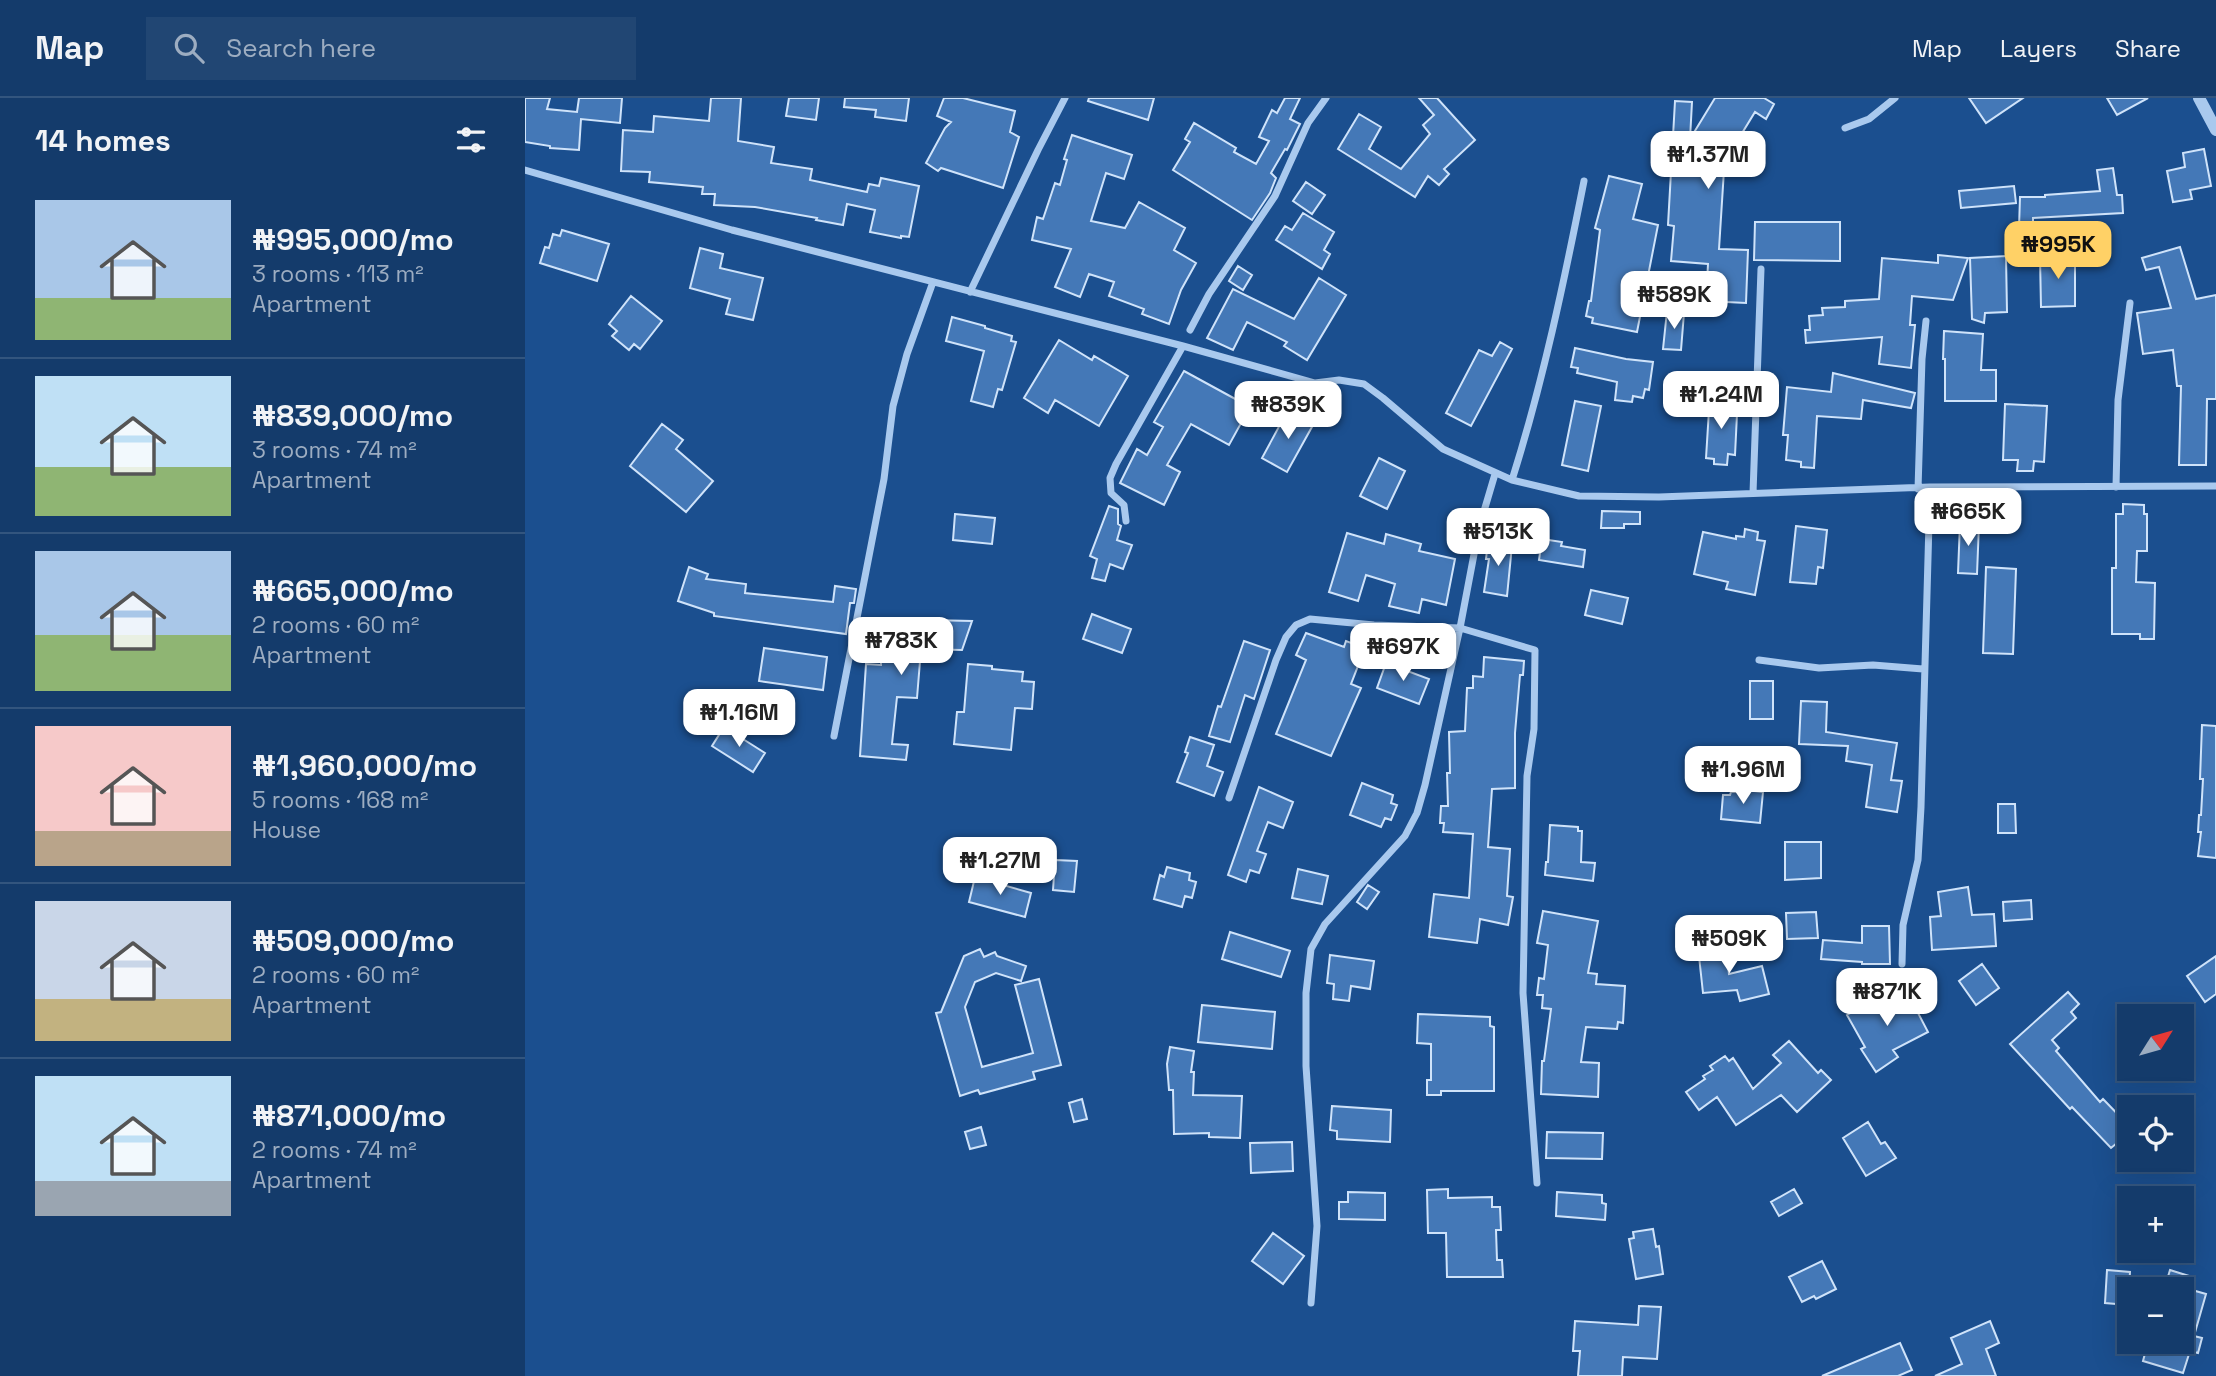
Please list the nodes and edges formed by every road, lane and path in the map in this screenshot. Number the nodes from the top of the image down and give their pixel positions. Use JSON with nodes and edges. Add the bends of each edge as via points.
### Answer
{"nodes":[{"id":1,"x":1065,"y":98,"type":"edge"},
{"id":2,"x":1326,"y":98,"type":"edge"},
{"id":3,"x":1895,"y":98,"type":"edge"},
{"id":4,"x":2199,"y":98,"type":"edge"},
{"id":5,"x":1845,"y":128,"type":"dead end"},
{"id":6,"x":2216,"y":130,"type":"edge"},
{"id":7,"x":525,"y":170,"type":"edge"},
{"id":8,"x":1584,"y":181,"type":"dead end"},
{"id":9,"x":1761,"y":269,"type":"dead end"},
{"id":10,"x":933,"y":282,"type":"junction"},
{"id":11,"x":970,"y":292,"type":"junction"},
{"id":12,"x":2130,"y":303,"type":"dead end"},
{"id":13,"x":1926,"y":321,"type":"dead end"},
{"id":14,"x":1190,"y":330,"type":"dead end"},
{"id":15,"x":1183,"y":346,"type":"junction"},
{"id":16,"x":1496,"y":474,"type":"junction"},
{"id":17,"x":1512,"y":480,"type":"junction"},
{"id":18,"x":2216,"y":486,"type":"edge"},
{"id":19,"x":1930,"y":487,"type":"junction"},
{"id":20,"x":2116,"y":487,"type":"junction"},
{"id":21,"x":1918,"y":489,"type":"junction"},
{"id":22,"x":1753,"y":493,"type":"junction"},
{"id":23,"x":1126,"y":521,"type":"dead end"},
{"id":24,"x":1460,"y":628,"type":"junction"},
{"id":25,"x":1759,"y":660,"type":"dead end"},
{"id":26,"x":1923,"y":669,"type":"junction"},
{"id":27,"x":834,"y":736,"type":"dead end"},
{"id":28,"x":1229,"y":798,"type":"dead end"},
{"id":29,"x":1902,"y":964,"type":"dead end"},
{"id":30,"x":1537,"y":1183,"type":"dead end"},
{"id":31,"x":1311,"y":1303,"type":"dead end"}],
"edges":[{"from":1,"to":11,"type":"street"},
{"from":2,"to":14,"type":"street","via":[[1308,124],[1275,196]]},
{"from":3,"to":5,"type":"street","via":[[1869,119]]},
{"from":4,"to":6,"type":"street"},
{"from":7,"to":10,"type":"street"},
{"from":8,"to":17,"type":"street","via":[[1556,320]]},
{"from":9,"to":22,"type":"street"},
{"from":10,"to":11,"type":"street"},
{"from":10,"to":27,"type":"street","via":[[893,406],[884,479]]},
{"from":11,"to":15,"type":"street"},
{"from":12,"to":20,"type":"street","via":[[2118,400]]},
{"from":13,"to":21,"type":"street"},
{"from":15,"to":16,"type":"street","via":[[1315,383],[1364,384],[1443,449]]},
{"from":15,"to":23,"type":"street","via":[[1110,478],[1111,493],[1124,505]]},
{"from":16,"to":17,"type":"street"},
{"from":16,"to":24,"type":"street","via":[[1479,528]]},
{"from":17,"to":22,"type":"street","via":[[1579,496]]},
{"from":18,"to":20,"type":"street"},
{"from":19,"to":20,"type":"street"},
{"from":19,"to":21,"type":"street"},
{"from":19,"to":26,"type":"street"},
{"from":21,"to":22,"type":"street"},
{"from":24,"to":28,"type":"street","via":[[1310,619],[1296,625],[1276,660]]},
{"from":24,"to":30,"type":"street","via":[[1535,650],[1534,729],[1527,776],[1523,993]]},
{"from":24,"to":31,"type":"street","via":[[1417,813],[1405,836],[1325,924],[1311,949],[1306,1066],[1317,1226]]},
{"from":25,"to":26,"type":"street","via":[[1819,668],[1873,665]]},
{"from":26,"to":29,"type":"street","via":[[1918,859],[1903,925]]}]}
